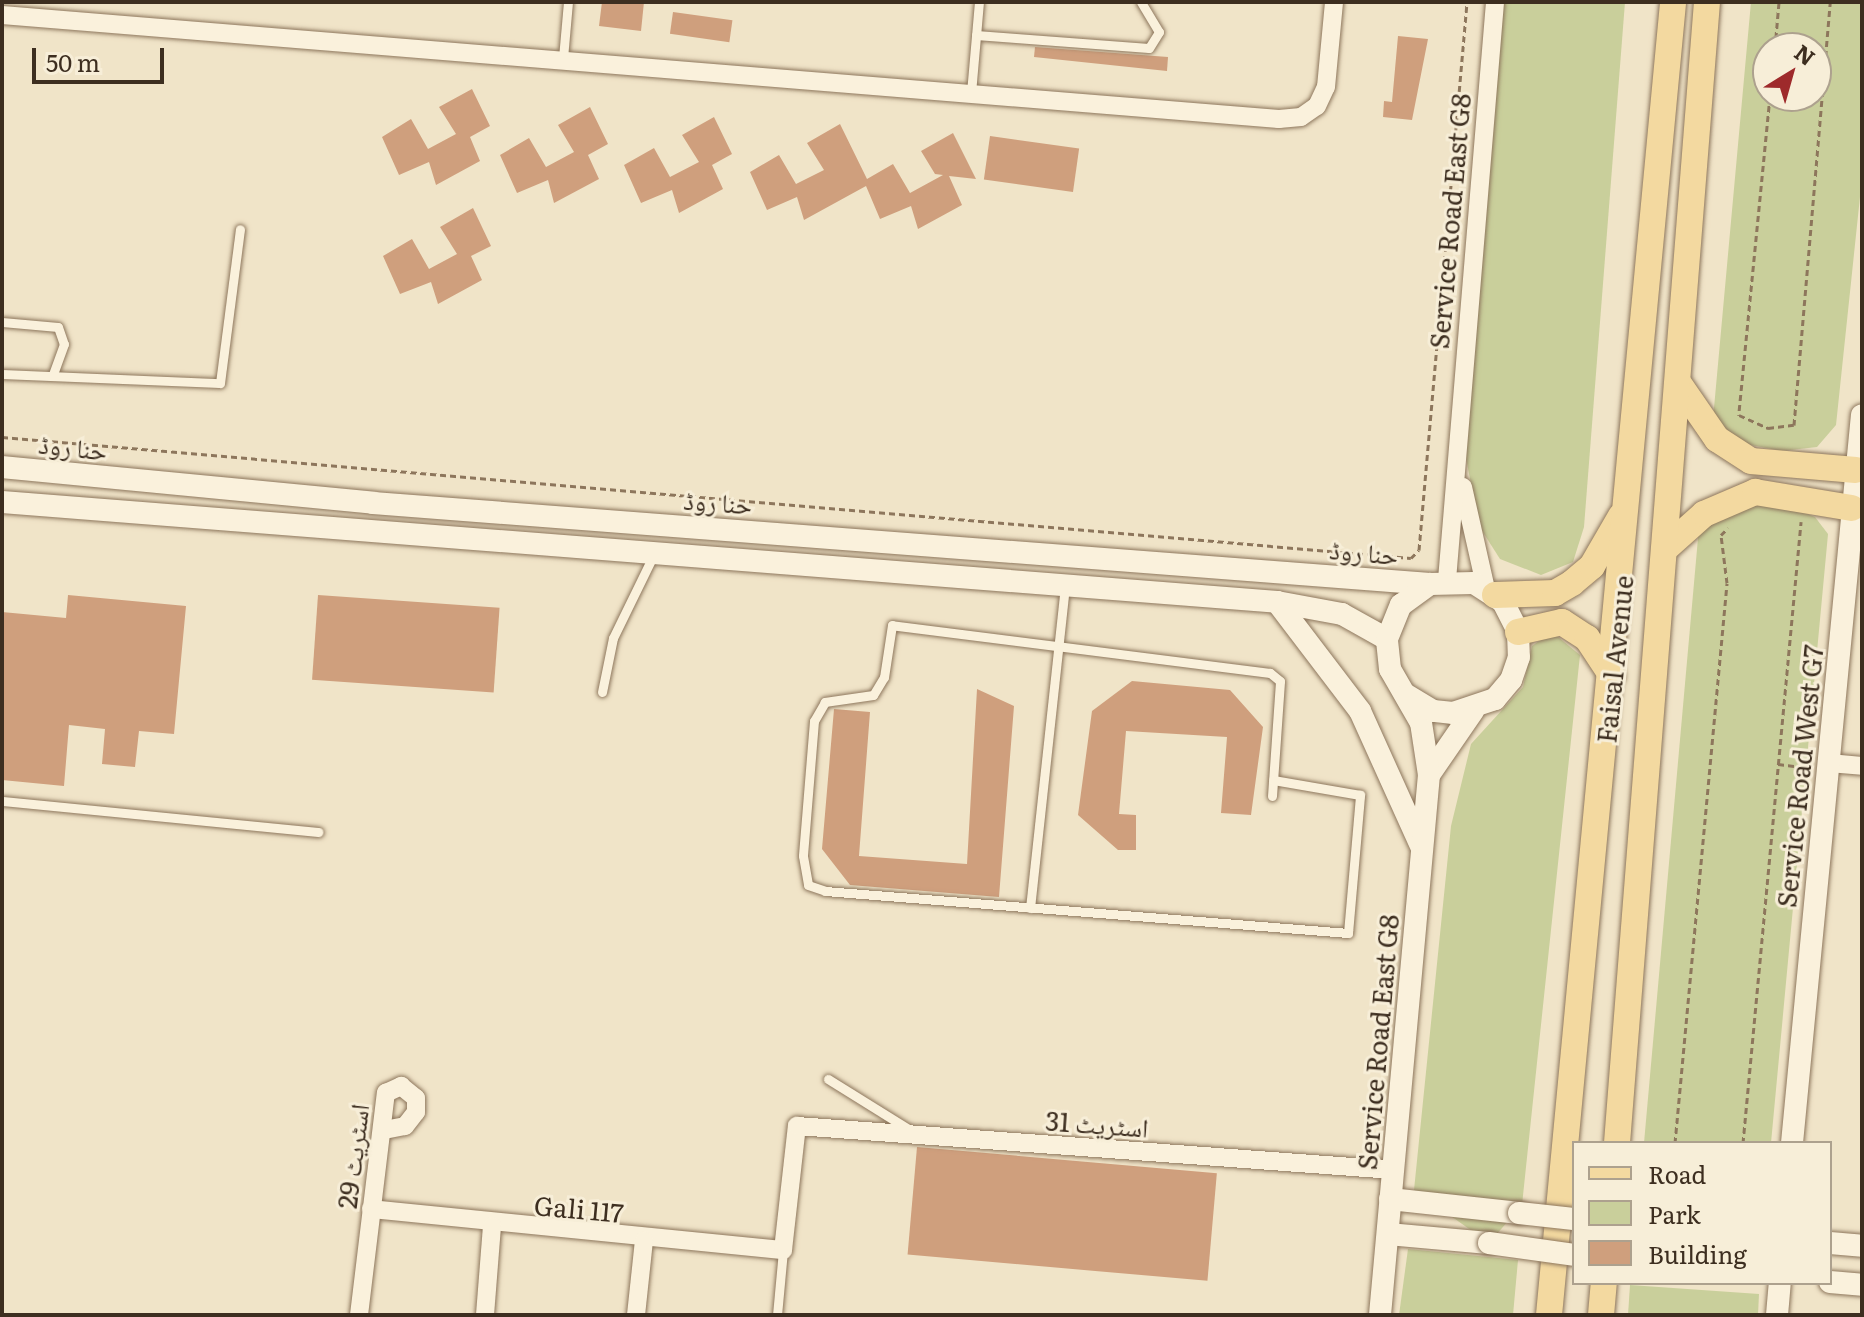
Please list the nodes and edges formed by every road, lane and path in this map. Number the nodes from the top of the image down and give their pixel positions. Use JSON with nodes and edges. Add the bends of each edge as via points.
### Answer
{"nodes":[{"id":1,"x":568,"y":2,"type":"edge"},
{"id":2,"x":979,"y":2,"type":"edge"},
{"id":3,"x":1141,"y":2,"type":"edge"},
{"id":4,"x":1334,"y":2,"type":"edge"},
{"id":5,"x":1467,"y":2,"type":"edge"},
{"id":6,"x":1495,"y":2,"type":"edge"},
{"id":7,"x":1673,"y":2,"type":"edge"},
{"id":8,"x":1707,"y":2,"type":"edge"},
{"id":9,"x":1779,"y":2,"type":"edge"},
{"id":10,"x":1830,"y":2,"type":"edge"},
{"id":11,"x":2,"y":15,"type":"edge"},
{"id":12,"x":1776,"y":32,"type":"edge"},
{"id":13,"x":1827,"y":32,"type":"edge"},
{"id":14,"x":976,"y":35,"type":"junction"},
{"id":15,"x":563,"y":58,"type":"junction"},
{"id":16,"x":971,"y":93,"type":"junction"},
{"id":17,"x":1768,"y":112,"type":"edge"},
{"id":18,"x":1821,"y":112,"type":"edge"},
{"id":19,"x":240,"y":229,"type":"dead end"},
{"id":20,"x":2,"y":322,"type":"edge"},
{"id":21,"x":2,"y":374,"type":"edge"},
{"id":22,"x":53,"y":375,"type":"junction"},
{"id":23,"x":1679,"y":384,"type":"junction"},
{"id":24,"x":1862,"y":415,"type":"edge"},
{"id":25,"x":2,"y":437,"type":"edge"},
{"id":26,"x":1459,"y":444,"type":"junction"},
{"id":27,"x":2,"y":467,"type":"edge"},
{"id":28,"x":1856,"y":470,"type":"junction"},
{"id":29,"x":1629,"y":497,"type":"junction"},
{"id":30,"x":2,"y":502,"type":"edge"},
{"id":31,"x":1852,"y":508,"type":"junction"},
{"id":32,"x":1787,"y":516,"type":"dead end"},
{"id":33,"x":1739,"y":518,"type":"dead end"},
{"id":34,"x":708,"y":528,"type":"junction"},
{"id":35,"x":1666,"y":548,"type":"junction"},
{"id":36,"x":654,"y":553,"type":"junction"},
{"id":37,"x":705,"y":557,"type":"junction"},
{"id":38,"x":1438,"y":582,"type":"junction"},
{"id":39,"x":1065,"y":585,"type":"junction"},
{"id":40,"x":1490,"y":592,"type":"junction"},
{"id":41,"x":1277,"y":602,"type":"junction"},
{"id":42,"x":1518,"y":632,"type":"junction"},
{"id":43,"x":1387,"y":639,"type":"junction"},
{"id":44,"x":1059,"y":649,"type":"junction"},
{"id":45,"x":1612,"y":676,"type":"junction"},
{"id":46,"x":602,"y":692,"type":"dead end"},
{"id":47,"x":1406,"y":695,"type":"junction"},
{"id":48,"x":1473,"y":711,"type":"junction"},
{"id":49,"x":1778,"y":764,"type":"junction"},
{"id":50,"x":1862,"y":766,"type":"edge"},
{"id":51,"x":1829,"y":767,"type":"junction"},
{"id":52,"x":1429,"y":775,"type":"junction"},
{"id":53,"x":1273,"y":780,"type":"junction"},
{"id":54,"x":1272,"y":796,"type":"dead end"},
{"id":55,"x":2,"y":801,"type":"edge"},
{"id":56,"x":318,"y":832,"type":"dead end"},
{"id":57,"x":1423,"y":849,"type":"junction"},
{"id":58,"x":1030,"y":908,"type":"junction"},
{"id":59,"x":828,"y":1079,"type":"dead end"},
{"id":60,"x":384,"y":1130,"type":"dead end"},
{"id":61,"x":922,"y":1137,"type":"junction"},
{"id":62,"x":1617,"y":1141,"type":"edge"},
{"id":63,"x":1675,"y":1141,"type":"edge"},
{"id":64,"x":1743,"y":1141,"type":"edge"},
{"id":65,"x":1792,"y":1141,"type":"edge"},
{"id":66,"x":1393,"y":1170,"type":"junction"},
{"id":67,"x":1390,"y":1199,"type":"junction"},
{"id":68,"x":371,"y":1209,"type":"junction"},
{"id":69,"x":1572,"y":1219,"type":"edge"},
{"id":70,"x":492,"y":1226,"type":"junction"},
{"id":71,"x":1388,"y":1234,"type":"junction"},
{"id":72,"x":644,"y":1240,"type":"junction"},
{"id":73,"x":1832,"y":1243,"type":"edge"},
{"id":74,"x":1862,"y":1246,"type":"edge"},
{"id":75,"x":783,"y":1250,"type":"junction"},
{"id":76,"x":1572,"y":1255,"type":"edge"},
{"id":77,"x":1832,"y":1282,"type":"edge"},
{"id":78,"x":1604,"y":1285,"type":"edge"},
{"id":79,"x":1780,"y":1285,"type":"edge"},
{"id":80,"x":1862,"y":1285,"type":"edge"},
{"id":81,"x":359,"y":1315,"type":"edge"},
{"id":82,"x":485,"y":1315,"type":"edge"},
{"id":83,"x":636,"y":1315,"type":"edge"},
{"id":84,"x":777,"y":1315,"type":"edge"},
{"id":85,"x":1380,"y":1315,"type":"edge"},
{"id":86,"x":1549,"y":1315,"type":"edge"},
{"id":87,"x":1601,"y":1315,"type":"edge"},
{"id":88,"x":1777,"y":1315,"type":"edge"}],
"edges":[{"from":1,"to":15,"type":"lane"},
{"from":2,"to":14,"type":"lane"},
{"from":3,"to":14,"type":"lane","via":[[1159,32],[1149,48]]},
{"from":4,"to":16,"type":"street","via":[[1326,87],[1317,106],[1301,117]]},
{"from":5,"to":25,"type":"path","via":[[1419,550],[1411,558]]},
{"from":6,"to":26,"type":"street","name":"Service Road East G8"},
{"from":7,"to":29,"type":"main road","name":"Faisal Avenue"},
{"from":8,"to":23,"type":"main road","name":"Faisal Avenue"},
{"from":9,"to":12,"type":"path"},
{"from":10,"to":13,"type":"path"},
{"from":11,"to":15,"type":"street"},
{"from":14,"to":16,"type":"lane"},
{"from":15,"to":16,"type":"street"},
{"from":17,"to":18,"type":"path","via":[[1739,415],[1768,428],[1794,425]]},
{"from":19,"to":22,"type":"lane","via":[[220,383]]},
{"from":20,"to":22,"type":"lane","via":[[58,327],[64,344]]},
{"from":21,"to":22,"type":"lane"},
{"from":23,"to":28,"type":"main road","via":[[1717,439],[1751,461]]},
{"from":23,"to":35,"type":"main road","name":"Faisal Avenue"},
{"from":24,"to":28,"type":"street","name":"Service Road West G7"},
{"from":26,"to":38,"type":"street","name":"Service Road East G8"},
{"from":26,"to":40,"type":"street","name":"Service Road East G8","via":[[1467,519]]},
{"from":27,"to":34,"type":"street","name":"حنا روڈ"},
{"from":28,"to":31,"type":"street","name":"Service Road West G7"},
{"from":29,"to":40,"type":"main road","via":[[1605,548],[1572,583],[1555,593]]},
{"from":29,"to":45,"type":"main road","name":"Faisal Avenue"},
{"from":30,"to":36,"type":"street"},
{"from":31,"to":35,"type":"main road","via":[[1755,492],[1704,514]]},
{"from":31,"to":51,"type":"street","name":"Service Road West G7"},
{"from":32,"to":49,"type":"path","via":[[1801,522]]},
{"from":33,"to":63,"type":"path","via":[[1721,535],[1727,583]]},
{"from":34,"to":37,"type":"street"},
{"from":34,"to":38,"type":"street","name":"حنا روڈ"},
{"from":35,"to":62,"type":"main road","name":"Faisal Avenue"},
{"from":36,"to":37,"type":"street"},
{"from":36,"to":46,"type":"lane","via":[[613,638]]},
{"from":37,"to":39,"type":"street"},
{"from":38,"to":40,"type":"street"},
{"from":38,"to":43,"type":"street","via":[[1401,605]]},
{"from":39,"to":41,"type":"street"},
{"from":39,"to":44,"type":"lane"},
{"from":40,"to":42,"type":"street"},
{"from":41,"to":43,"type":"street","via":[[1342,614]]},
{"from":41,"to":57,"type":"street","via":[[1360,711]]},
{"from":42,"to":45,"type":"main road","via":[[1545,622],[1574,627]]},
{"from":42,"to":48,"type":"street","via":[[1511,680]]},
{"from":43,"to":47,"type":"street","via":[[1390,669]]},
{"from":44,"to":53,"type":"lane","via":[[1270,673],[1280,681]]},
{"from":44,"to":58,"type":"lane"},
{"from":44,"to":58,"type":"lane","via":[[892,625],[884,677],[873,695],[825,702],[814,721],[803,856],[808,885]]},
{"from":45,"to":86,"type":"main road","name":"Faisal Avenue"},
{"from":47,"to":48,"type":"street","via":[[1433,711]]},
{"from":47,"to":52,"type":"street","name":"Service Road East G8","via":[[1421,723]]},
{"from":48,"to":52,"type":"street"},
{"from":49,"to":51,"type":"path"},
{"from":49,"to":64,"type":"path"},
{"from":50,"to":51,"type":"street"},
{"from":51,"to":65,"type":"street","name":"Service Road West G7"},
{"from":52,"to":57,"type":"street","name":"Service Road East G8"},
{"from":53,"to":54,"type":"lane"},
{"from":53,"to":58,"type":"lane","via":[[1360,795],[1348,933]]},
{"from":55,"to":56,"type":"lane"},
{"from":57,"to":66,"type":"street","name":"Service Road East G8"},
{"from":59,"to":61,"type":"lane"},
{"from":60,"to":68,"type":"street","name":"اسٹریٹ 29","via":[[405,1126],[416,1112],[416,1098],[401,1086],[386,1093]]},
{"from":61,"to":66,"type":"street","name":"اسٹریٹ 31"},
{"from":61,"to":75,"type":"street","name":"اسٹریٹ 31","via":[[797,1126]]},
{"from":66,"to":67,"type":"street","name":"Service Road East G8"},
{"from":67,"to":69,"type":"street","bridge":true},
{"from":67,"to":71,"type":"street","name":"Service Road East G8"},
{"from":68,"to":70,"type":"street","name":"Gali 117"},
{"from":68,"to":81,"type":"street","name":"اسٹریٹ 29"},
{"from":70,"to":72,"type":"street","name":"Gali 117"},
{"from":70,"to":82,"type":"street"},
{"from":71,"to":76,"type":"street","bridge":true},
{"from":71,"to":85,"type":"street","name":"Service Road East G8"},
{"from":72,"to":75,"type":"street","name":"Gali 117"},
{"from":72,"to":83,"type":"street"},
{"from":73,"to":74,"type":"street"},
{"from":75,"to":84,"type":"lane"},
{"from":77,"to":80,"type":"street"},
{"from":78,"to":87,"type":"main road"},
{"from":79,"to":88,"type":"street"}]}
